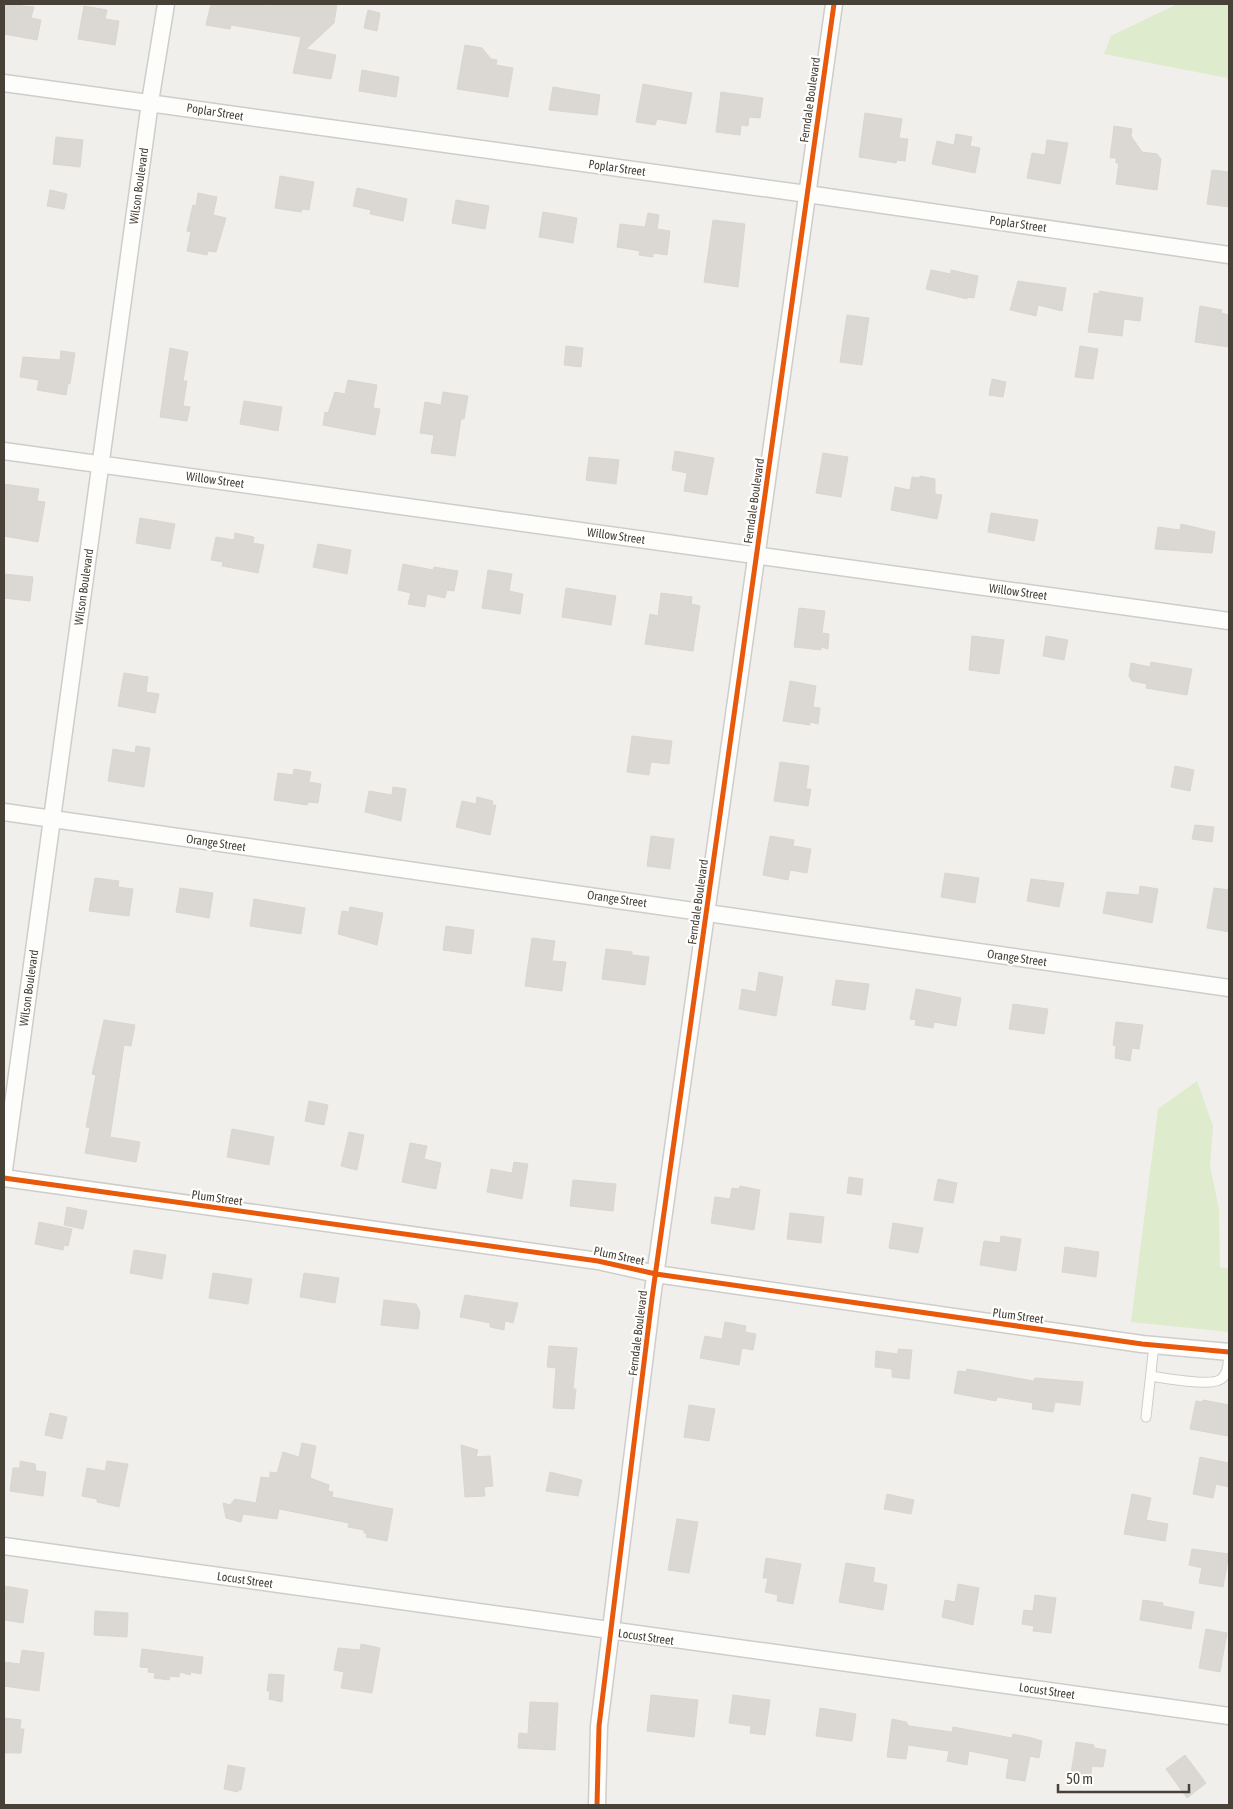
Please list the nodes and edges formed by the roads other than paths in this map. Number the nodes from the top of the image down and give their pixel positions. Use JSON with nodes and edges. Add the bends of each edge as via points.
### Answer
{"nodes":[{"id":1,"x":166,"y":4,"type":"edge"},
{"id":2,"x":834,"y":4,"type":"edge"},
{"id":3,"x":4,"y":83,"type":"edge"},
{"id":4,"x":150,"y":102,"type":"junction"},
{"id":5,"x":807,"y":194,"type":"junction"},
{"id":6,"x":1229,"y":255,"type":"edge"},
{"id":7,"x":4,"y":451,"type":"edge"},
{"id":8,"x":100,"y":464,"type":"junction"},
{"id":9,"x":756,"y":556,"type":"junction"},
{"id":10,"x":1229,"y":621,"type":"edge"},
{"id":11,"x":4,"y":812,"type":"edge"},
{"id":12,"x":52,"y":820,"type":"junction"},
{"id":13,"x":706,"y":912,"type":"junction"},
{"id":14,"x":1229,"y":988,"type":"edge"},
{"id":15,"x":4,"y":1170,"type":"edge"},
{"id":16,"x":4,"y":1178,"type":"edge"},
{"id":17,"x":656,"y":1274,"type":"junction"},
{"id":18,"x":1154,"y":1345,"type":"junction"},
{"id":19,"x":1229,"y":1353,"type":"edge"},
{"id":20,"x":1151,"y":1376,"type":"junction"},
{"id":21,"x":1146,"y":1417,"type":"dead end"},
{"id":22,"x":4,"y":1546,"type":"edge"},
{"id":23,"x":611,"y":1632,"type":"junction"},
{"id":24,"x":1229,"y":1716,"type":"edge"},
{"id":25,"x":596,"y":1805,"type":"edge"}],
"edges":[{"from":1,"to":4,"type":"street","name":"Wilson Boulevard"},
{"from":2,"to":5,"type":"street","name":"Ferndale Boulevard"},
{"from":3,"to":4,"type":"street","name":"Poplar Street"},
{"from":4,"to":5,"type":"street","name":"Poplar Street"},
{"from":4,"to":8,"type":"street","name":"Wilson Boulevard"},
{"from":5,"to":6,"type":"street","name":"Poplar Street"},
{"from":5,"to":9,"type":"street","name":"Ferndale Boulevard"},
{"from":7,"to":8,"type":"street","name":"Willow Street"},
{"from":8,"to":9,"type":"street","name":"Willow Street"},
{"from":8,"to":12,"type":"street","name":"Wilson Boulevard"},
{"from":9,"to":10,"type":"street","name":"Willow Street"},
{"from":9,"to":13,"type":"street","name":"Ferndale Boulevard"},
{"from":11,"to":12,"type":"street","name":"Orange Street"},
{"from":12,"to":13,"type":"street","name":"Orange Street"},
{"from":12,"to":15,"type":"street","name":"Wilson Boulevard"},
{"from":13,"to":14,"type":"street","name":"Orange Street"},
{"from":13,"to":17,"type":"street","name":"Ferndale Boulevard"},
{"from":16,"to":17,"type":"street","name":"Plum Street","via":[[598,1261]]},
{"from":17,"to":18,"type":"street","name":"Plum Street"},
{"from":17,"to":23,"type":"street","name":"Ferndale Boulevard"},
{"from":18,"to":19,"type":"street","name":"Plum Street"},
{"from":18,"to":20,"type":"lane"},
{"from":19,"to":20,"type":"lane","via":[[1227,1371],[1222,1379],[1212,1382]]},
{"from":20,"to":21,"type":"lane"},
{"from":22,"to":23,"type":"street","name":"Locust Street"},
{"from":23,"to":24,"type":"street","name":"Locust Street"},
{"from":23,"to":25,"type":"street","name":"Ferndale Boulevard","via":[[599,1726]]}]}
